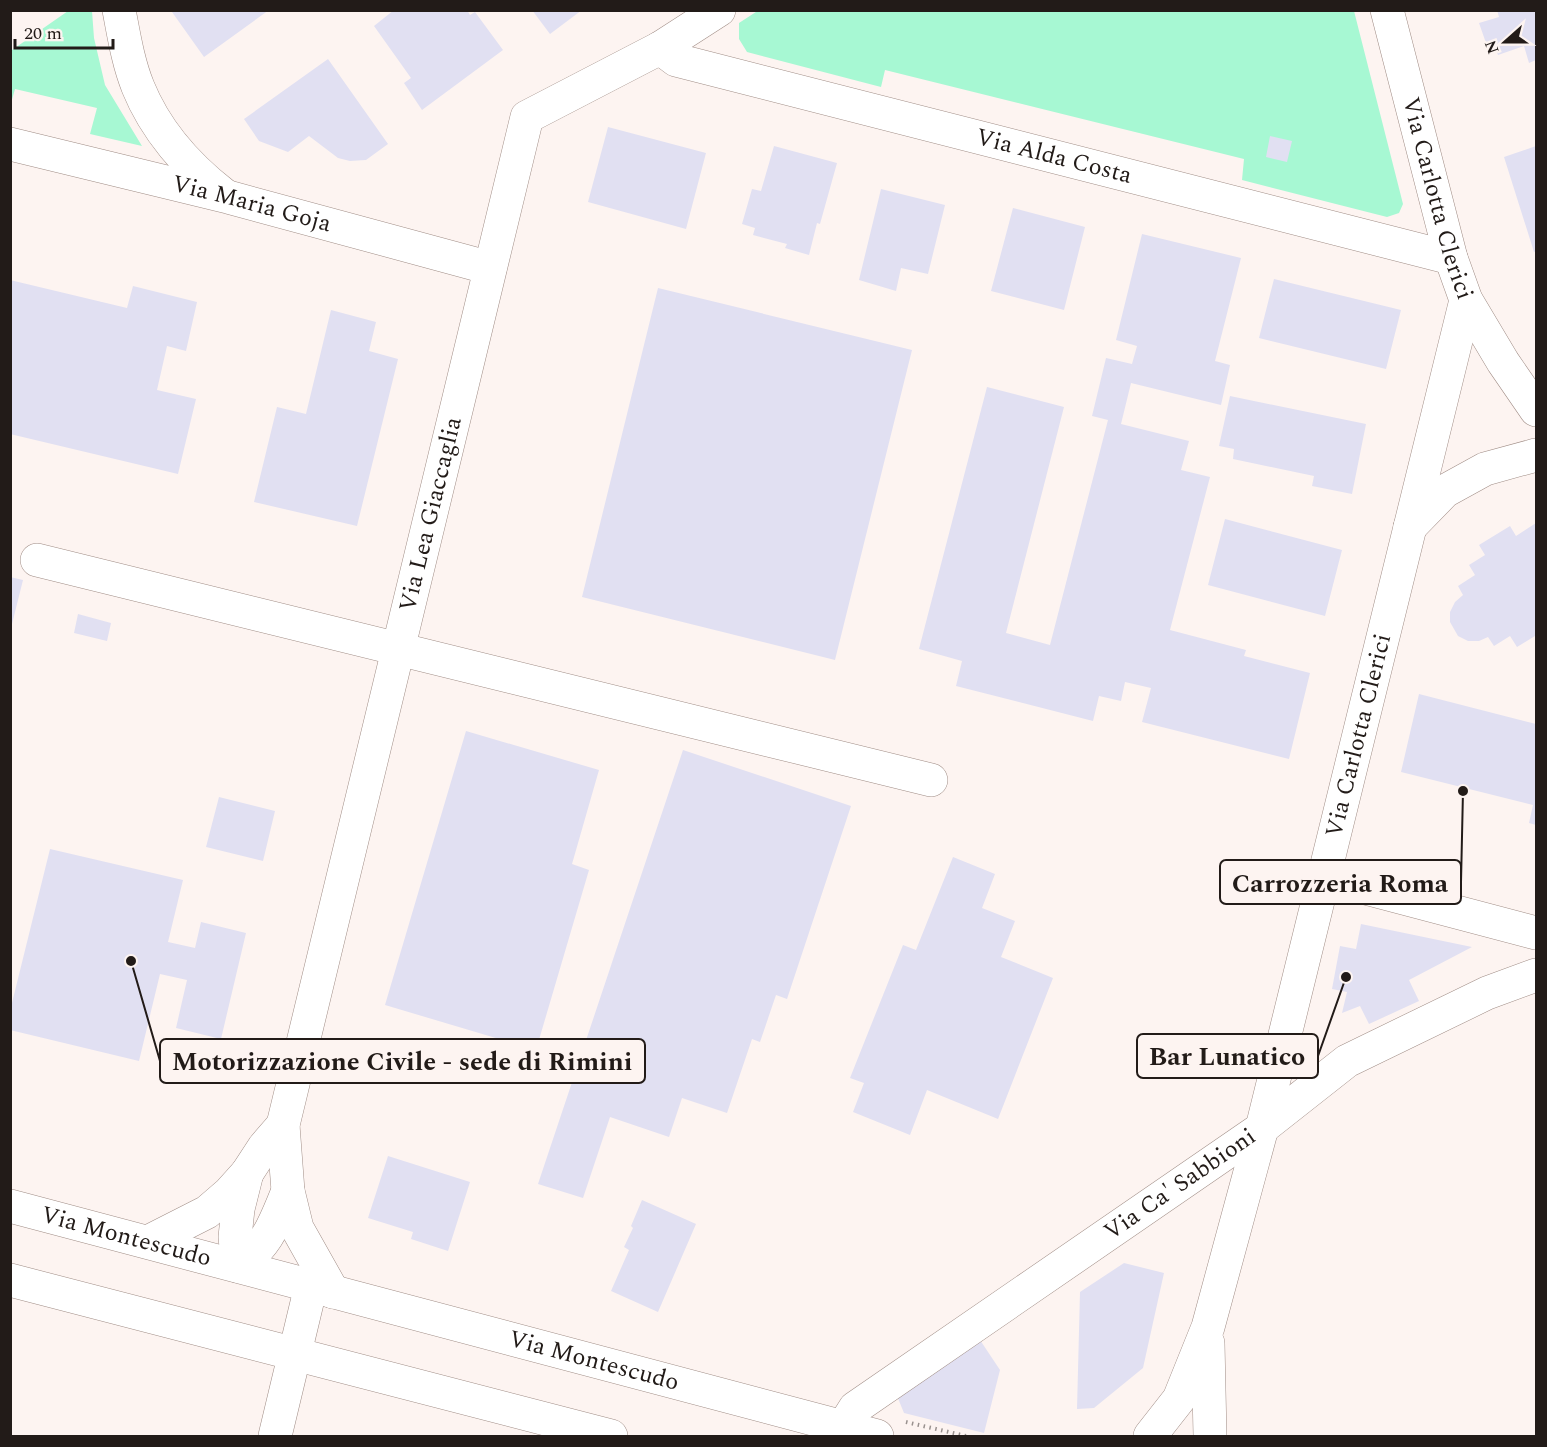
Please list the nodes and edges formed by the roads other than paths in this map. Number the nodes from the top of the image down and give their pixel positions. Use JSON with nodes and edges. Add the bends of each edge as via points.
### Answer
{"nodes":[{"id":1,"x":119,"y":10,"type":"edge"},
{"id":2,"x":718,"y":10,"type":"edge"},
{"id":3,"x":1387,"y":10,"type":"edge"},
{"id":4,"x":660,"y":48,"type":"junction"},
{"id":5,"x":10,"y":144,"type":"edge"},
{"id":6,"x":228,"y":197,"type":"junction"},
{"id":7,"x":1451,"y":258,"type":"junction"},
{"id":8,"x":490,"y":268,"type":"junction"},
{"id":9,"x":1466,"y":300,"type":"junction"},
{"id":10,"x":1536,"y":410,"type":"edge"},
{"id":11,"x":1536,"y":455,"type":"edge"},
{"id":12,"x":1410,"y":527,"type":"junction"},
{"id":13,"x":37,"y":560,"type":"dead end"},
{"id":14,"x":398,"y":648,"type":"junction"},
{"id":15,"x":931,"y":780,"type":"dead end"},
{"id":16,"x":1324,"y":876,"type":"junction"},
{"id":17,"x":1536,"y":933,"type":"edge"},
{"id":18,"x":1536,"y":975,"type":"edge"},
{"id":19,"x":283,"y":1125,"type":"junction"},
{"id":20,"x":1262,"y":1128,"type":"junction"},
{"id":21,"x":247,"y":1173,"type":"junction"},
{"id":22,"x":288,"y":1191,"type":"junction"},
{"id":23,"x":10,"y":1206,"type":"edge"},
{"id":24,"x":148,"y":1242,"type":"junction"},
{"id":25,"x":238,"y":1266,"type":"junction"},
{"id":26,"x":10,"y":1280,"type":"edge"},
{"id":27,"x":322,"y":1289,"type":"junction"},
{"id":28,"x":1208,"y":1327,"type":"junction"},
{"id":29,"x":294,"y":1354,"type":"junction"},
{"id":30,"x":843,"y":1426,"type":"junction"},
{"id":31,"x":1207,"y":1432,"type":"edge"},
{"id":32,"x":1152,"y":1435,"type":"edge"},
{"id":33,"x":276,"y":1437,"type":"edge"},
{"id":34,"x":612,"y":1437,"type":"edge"},
{"id":35,"x":877,"y":1437,"type":"edge"}],
"edges":[{"from":1,"to":6,"type":"street","via":[[138,87],[155,119],[192,168]]},
{"from":2,"to":4,"type":"street","name":"Via Lea Giaccaglia"},
{"from":3,"to":7,"type":"street","name":"Via Carlotta Clerici"},
{"from":4,"to":7,"type":"street","name":"Via Alda Costa","via":[[676,60]]},
{"from":4,"to":8,"type":"street","name":"Via Lea Giaccaglia","via":[[527,117]]},
{"from":5,"to":6,"type":"street","name":"Via Maria Goja"},
{"from":6,"to":8,"type":"street","name":"Via Maria Goja"},
{"from":7,"to":9,"type":"street","name":"Via Carlotta Clerici"},
{"from":8,"to":14,"type":"street","name":"Via Lea Giaccaglia"},
{"from":9,"to":10,"type":"street"},
{"from":9,"to":12,"type":"street","name":"Via Carlotta Clerici"},
{"from":11,"to":12,"type":"street","via":[[1485,469],[1445,491]]},
{"from":12,"to":16,"type":"street","name":"Via Carlotta Clerici"},
{"from":13,"to":14,"type":"street"},
{"from":14,"to":15,"type":"street"},
{"from":14,"to":19,"type":"street","name":"Via Lea Giaccaglia"},
{"from":16,"to":17,"type":"street"},
{"from":16,"to":20,"type":"street","name":"Via Carlotta Clerici"},
{"from":18,"to":20,"type":"street","name":"Via Ca' Sabbioni","via":[[1487,993],[1347,1061]]},
{"from":19,"to":21,"type":"street","name":"Via Lea Giaccaglia"},
{"from":19,"to":22,"type":"street","name":"Via Lea Giaccaglia"},
{"from":20,"to":28,"type":"street","name":"Via Carlotta Clerici"},
{"from":20,"to":30,"type":"street","name":"Via Ca' Sabbioni","via":[[855,1408]]},
{"from":21,"to":24,"type":"street","name":"Via Lea Giaccaglia","via":[[207,1212]]},
{"from":21,"to":25,"type":"street","name":"Via Lea Giaccaglia","via":[[235,1237]]},
{"from":22,"to":25,"type":"street","name":"Via Lea Giaccaglia","via":[[267,1239]]},
{"from":22,"to":27,"type":"street","name":"Via Lea Giaccaglia","via":[[297,1228]]},
{"from":23,"to":24,"type":"street","name":"Via Montescudo"},
{"from":24,"to":25,"type":"street","name":"Via Montescudo"},
{"from":25,"to":27,"type":"street","name":"Via Montescudo"},
{"from":26,"to":29,"type":"street"},
{"from":27,"to":29,"type":"street"},
{"from":27,"to":30,"type":"street","name":"Via Montescudo"},
{"from":28,"to":31,"type":"street","name":"Via Carlotta Clerici"},
{"from":28,"to":32,"type":"street","name":"Via Carlotta Clerici","via":[[1179,1399]]},
{"from":29,"to":33,"type":"street"},
{"from":29,"to":34,"type":"street"},
{"from":30,"to":35,"type":"street","name":"Via Montescudo"}]}
